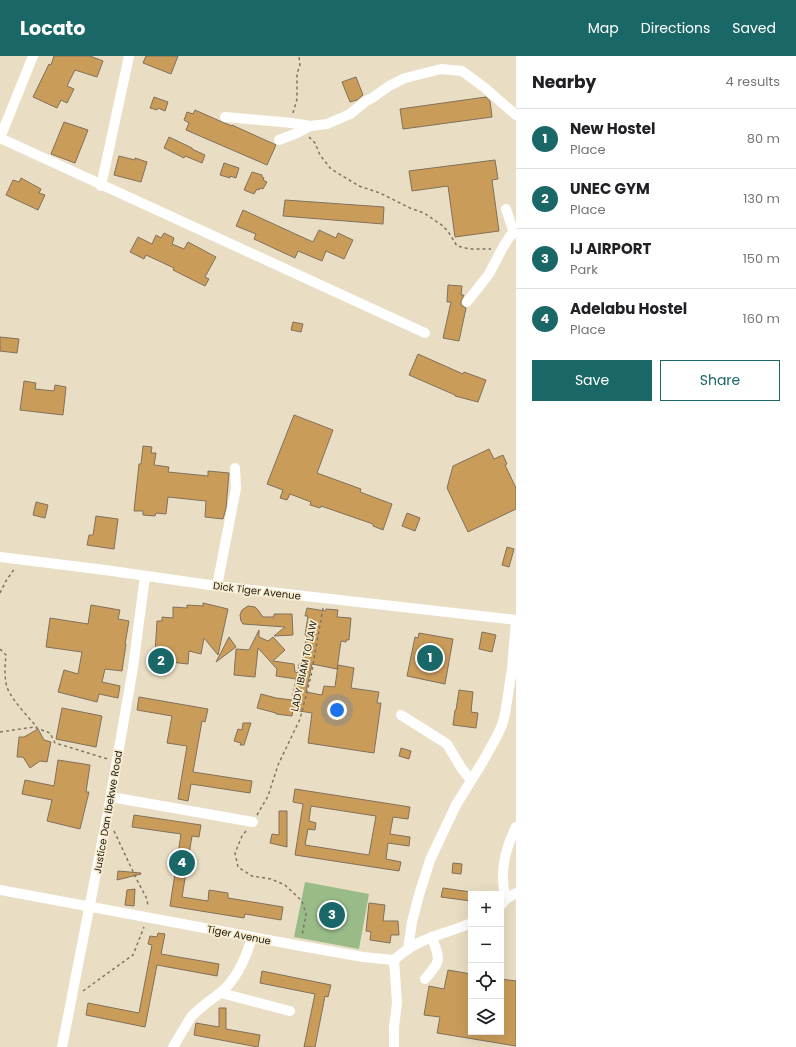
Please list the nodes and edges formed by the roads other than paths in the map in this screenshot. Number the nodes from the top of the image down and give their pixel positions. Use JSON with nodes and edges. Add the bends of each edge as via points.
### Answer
{"nodes":[{"id":1,"x":33,"y":56,"type":"edge"},
{"id":2,"x":129,"y":56,"type":"edge"},
{"id":3,"x":516,"y":115,"type":"edge"},
{"id":4,"x":225,"y":117,"type":"dead end"},
{"id":5,"x":306,"y":128,"type":"junction"},
{"id":6,"x":279,"y":140,"type":"dead end"},
{"id":7,"x":101,"y":186,"type":"junction"},
{"id":8,"x":506,"y":209,"type":"dead end"},
{"id":9,"x":515,"y":233,"type":"edge"},
{"id":10,"x":467,"y":302,"type":"dead end"},
{"id":11,"x":425,"y":334,"type":"dead end"},
{"id":12,"x":235,"y":468,"type":"dead end"},
{"id":13,"x":0,"y":557,"type":"edge"},
{"id":14,"x":145,"y":576,"type":"junction"},
{"id":15,"x":217,"y":586,"type":"junction"},
{"id":16,"x":516,"y":620,"type":"edge"},
{"id":17,"x":401,"y":715,"type":"dead end"},
{"id":18,"x":471,"y":780,"type":"junction"},
{"id":19,"x":111,"y":797,"type":"junction"},
{"id":20,"x":253,"y":822,"type":"road end"},
{"id":21,"x":516,"y":827,"type":"edge"},
{"id":22,"x":0,"y":890,"type":"edge"},
{"id":23,"x":503,"y":891,"type":"edge"},
{"id":24,"x":516,"y":893,"type":"edge"},
{"id":25,"x":504,"y":901,"type":"edge"},
{"id":26,"x":91,"y":906,"type":"junction"},
{"id":27,"x":468,"y":924,"type":"edge"},
{"id":28,"x":252,"y":937,"type":"junction"},
{"id":29,"x":432,"y":937,"type":"junction"},
{"id":30,"x":408,"y":949,"type":"junction"},
{"id":31,"x":394,"y":960,"type":"junction"},
{"id":32,"x":425,"y":979,"type":"dead end"},
{"id":33,"x":221,"y":993,"type":"junction"},
{"id":34,"x":290,"y":1011,"type":"dead end"},
{"id":35,"x":62,"y":1047,"type":"edge"},
{"id":36,"x":173,"y":1047,"type":"edge"},
{"id":37,"x":394,"y":1047,"type":"edge"}],
"edges":[{"from":1,"to":7,"type":"street","via":[[0,138]]},
{"from":2,"to":7,"type":"street"},
{"from":3,"to":5,"type":"street","via":[[462,71],[441,69],[405,78],[366,101],[350,114],[328,124]]},
{"from":4,"to":5,"type":"street","via":[[292,123]]},
{"from":5,"to":6,"type":"street"},
{"from":7,"to":11,"type":"street"},
{"from":8,"to":9,"type":"street"},
{"from":9,"to":10,"type":"street","via":[[510,236],[489,274]]},
{"from":12,"to":15,"type":"street","via":[[236,488]]},
{"from":13,"to":14,"type":"street","name":"Dick Tiger Avenue"},
{"from":14,"to":15,"type":"street","name":"Dick Tiger Avenue"},
{"from":14,"to":19,"type":"street","name":"Justice Dan Ibekwe Road"},
{"from":15,"to":16,"type":"street","name":"Dick Tiger Avenue"},
{"from":16,"to":18,"type":"street","via":[[505,714],[497,736]]},
{"from":17,"to":18,"type":"street","via":[[447,744]]},
{"from":18,"to":30,"type":"street","via":[[430,860],[412,922]]},
{"from":19,"to":20,"type":"street"},
{"from":19,"to":26,"type":"street","name":"Justice Dan Ibekwe Road"},
{"from":21,"to":23,"type":"street","via":[[503,867]]},
{"from":22,"to":26,"type":"street","name":"Tiger Avenue"},
{"from":24,"to":25,"type":"street"},
{"from":26,"to":28,"type":"street","name":"Tiger Avenue"},
{"from":26,"to":35,"type":"street","name":"Justice Dan Ibekwe Road"},
{"from":27,"to":29,"type":"street"},
{"from":28,"to":31,"type":"street","name":"Tiger Avenue"},
{"from":28,"to":33,"type":"street","via":[[238,973]]},
{"from":29,"to":30,"type":"street"},
{"from":29,"to":32,"type":"street","via":[[439,959]]},
{"from":30,"to":31,"type":"street"},
{"from":31,"to":37,"type":"street","via":[[397,1003]]},
{"from":33,"to":34,"type":"street"},
{"from":33,"to":36,"type":"street","via":[[191,1017]]}]}
